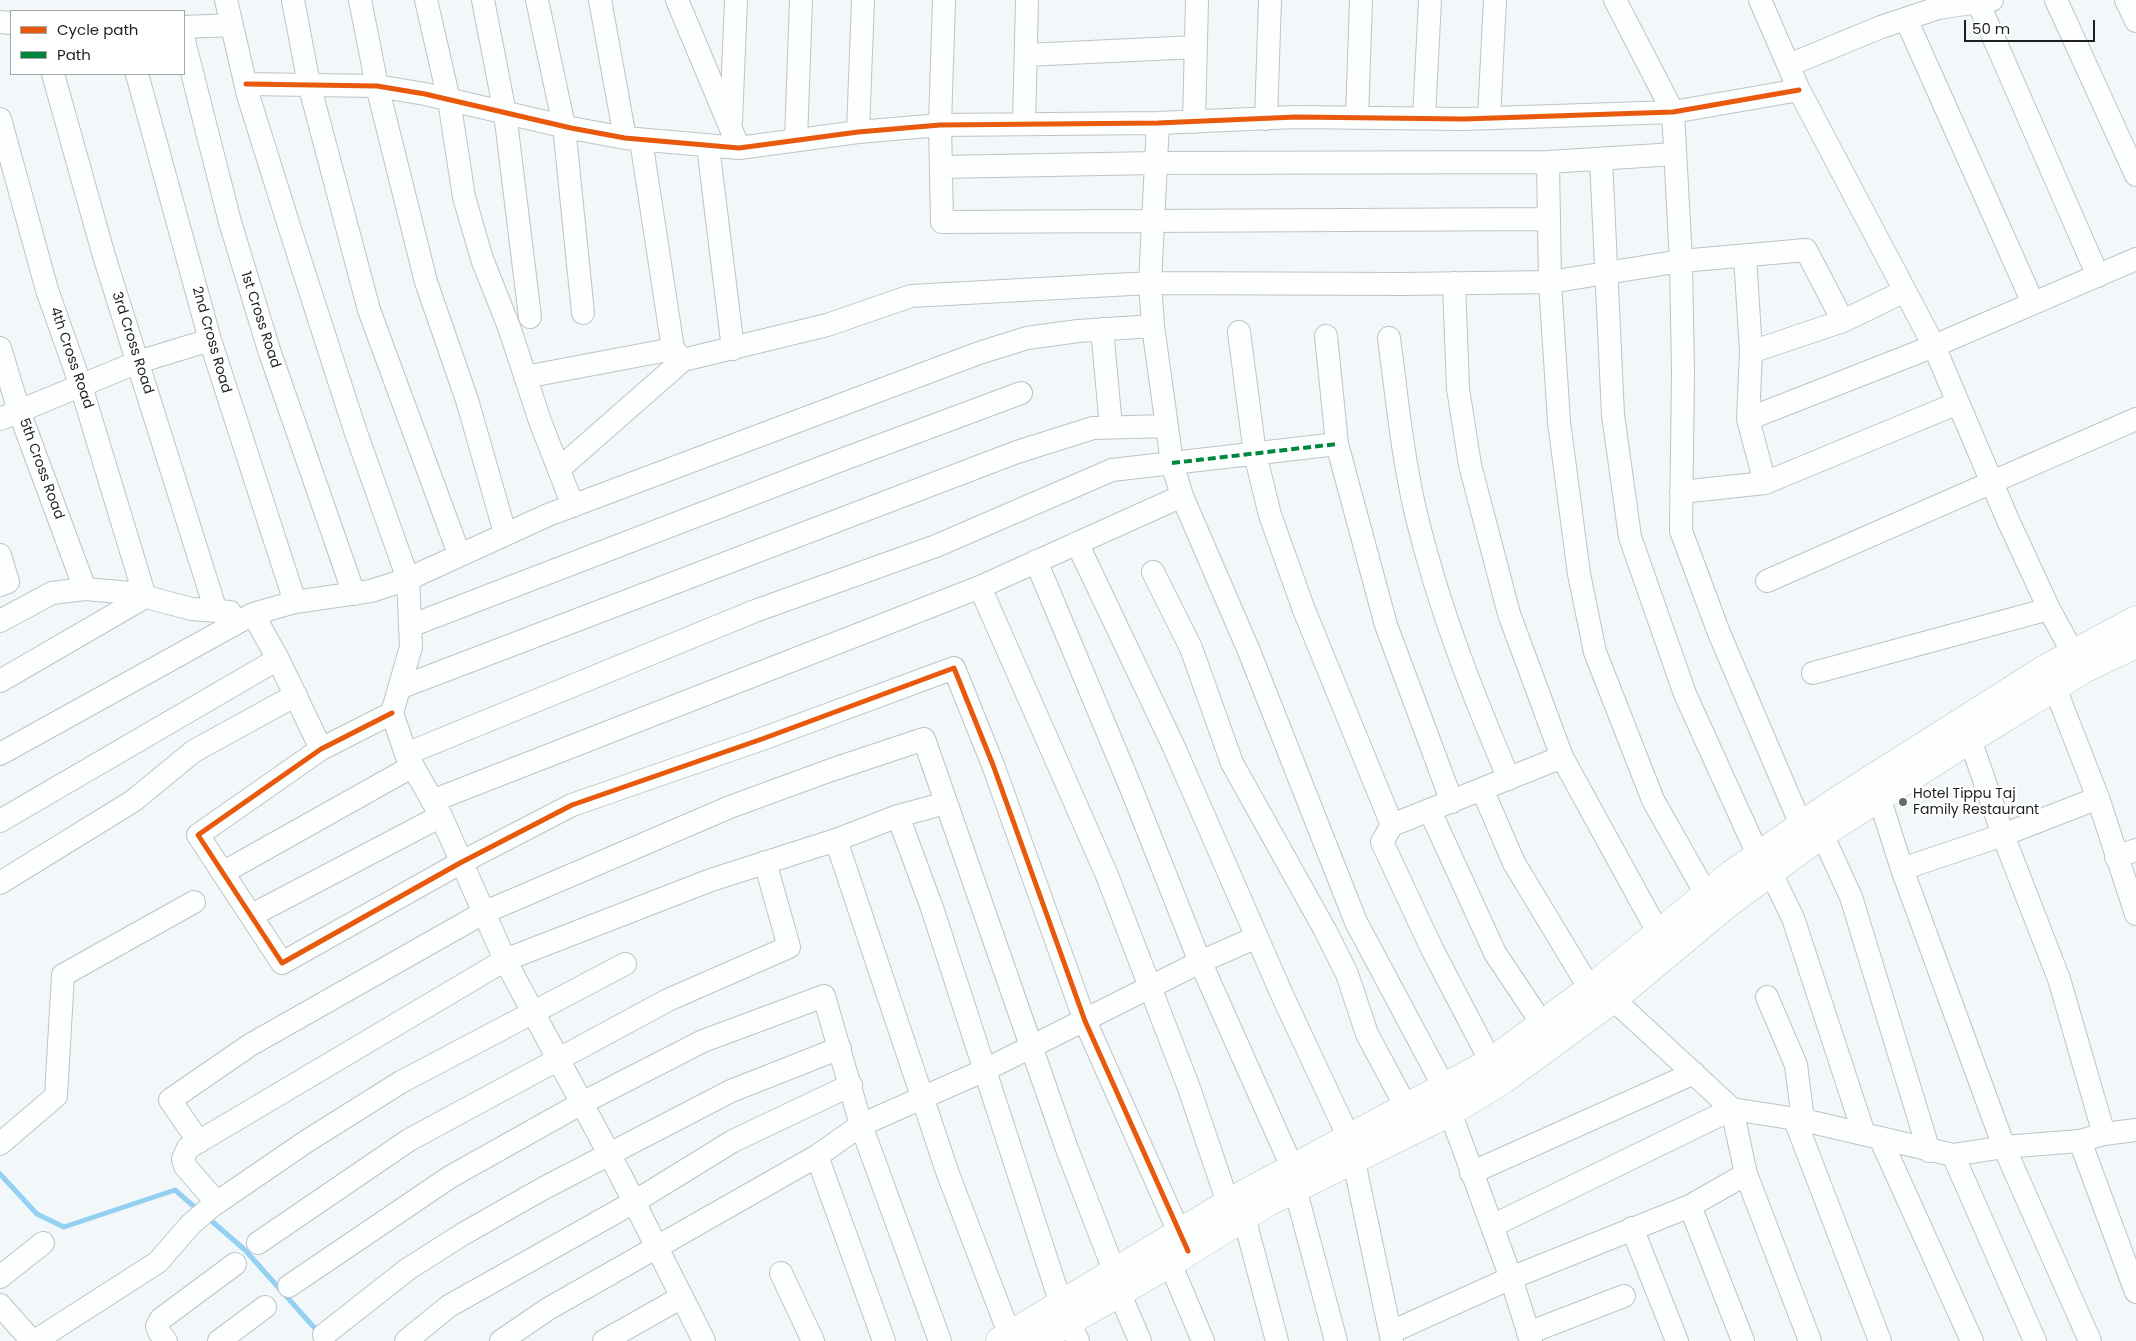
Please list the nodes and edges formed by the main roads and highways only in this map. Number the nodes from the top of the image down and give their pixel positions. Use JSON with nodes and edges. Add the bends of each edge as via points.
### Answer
{"nodes":[{"id":1,"x":2136,"y":620,"type":"edge"},
{"id":2,"x":2136,"y":644,"type":"edge"},
{"id":3,"x":2078,"y":663,"type":"junction"},
{"id":4,"x":1070,"y":1322,"type":"edge"},
{"id":5,"x":1007,"y":1339,"type":"edge"},
{"id":6,"x":1036,"y":1341,"type":"edge"}],
"edges":[{"from":1,"to":3,"type":"main road"},
{"from":2,"to":3,"type":"main road"},
{"from":3,"to":4,"type":"main road","via":[[1812,829],[1716,899],[1601,994],[1498,1070],[1236,1210],[1117,1282]]},
{"from":4,"to":5,"type":"main road"},
{"from":4,"to":6,"type":"main road"}]}
